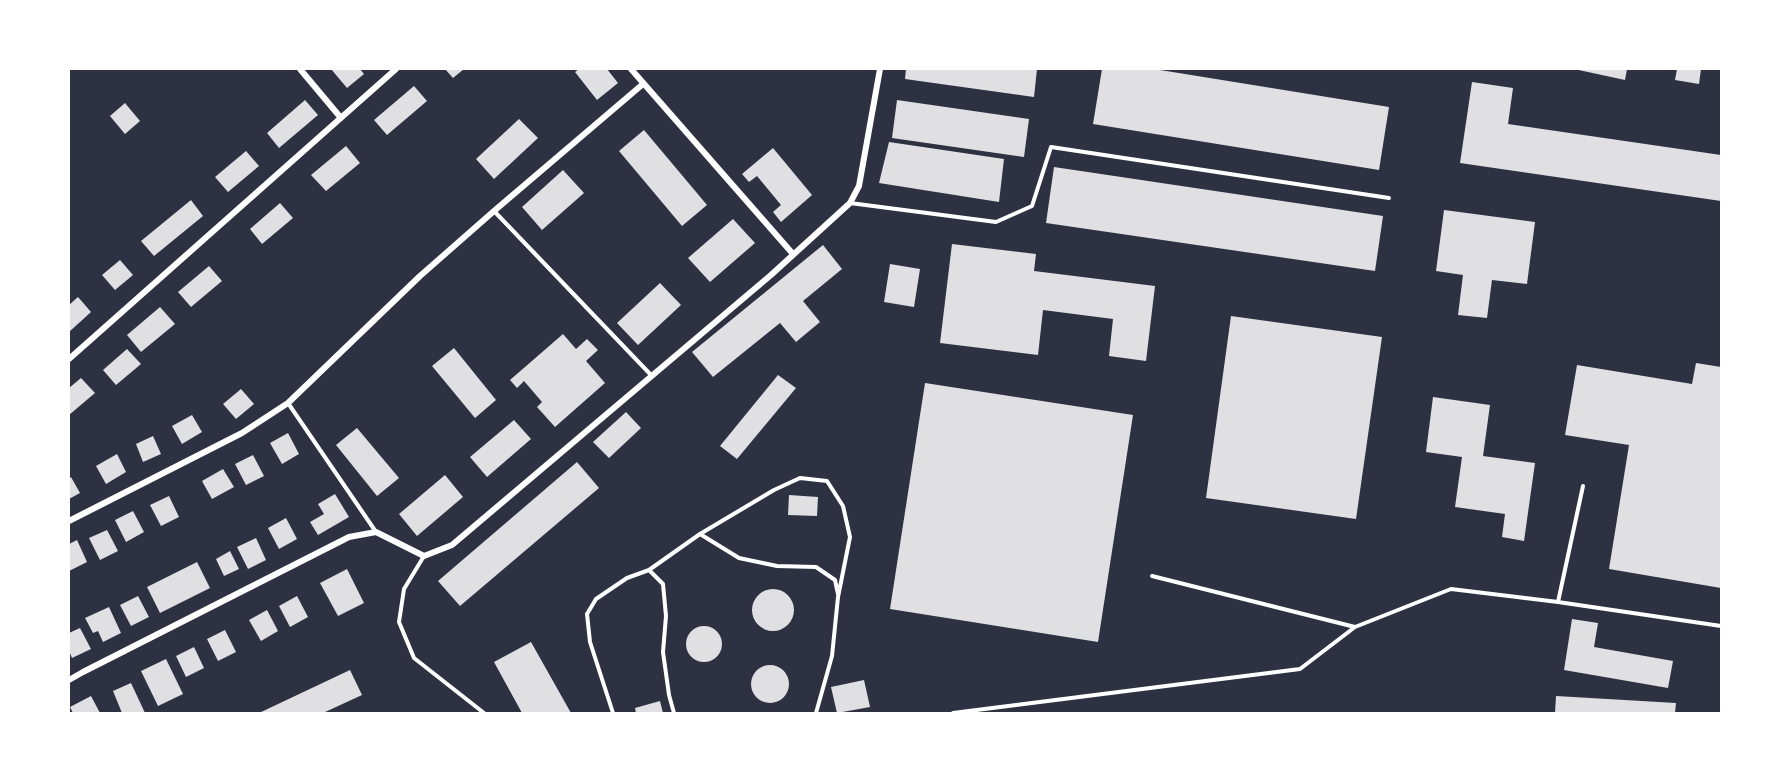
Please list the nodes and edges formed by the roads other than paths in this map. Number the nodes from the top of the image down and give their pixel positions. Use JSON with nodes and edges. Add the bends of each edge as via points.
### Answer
{"nodes":[{"id":1,"x":300,"y":69,"type":"edge"},
{"id":2,"x":396,"y":69,"type":"edge"},
{"id":3,"x":631,"y":69,"type":"edge"},
{"id":4,"x":880,"y":69,"type":"edge"},
{"id":5,"x":643,"y":84,"type":"junction"},
{"id":6,"x":341,"y":118,"type":"junction"},
{"id":7,"x":1389,"y":198,"type":"dead end"},
{"id":8,"x":850,"y":202,"type":"junction"},
{"id":9,"x":494,"y":211,"type":"junction"},
{"id":10,"x":793,"y":254,"type":"junction"},
{"id":11,"x":69,"y":359,"type":"edge"},
{"id":12,"x":651,"y":375,"type":"junction"},
{"id":13,"x":288,"y":402,"type":"junction"},
{"id":14,"x":1582,"y":486,"type":"dead end"},
{"id":15,"x":69,"y":521,"type":"edge"},
{"id":16,"x":376,"y":531,"type":"junction"},
{"id":17,"x":700,"y":534,"type":"junction"},
{"id":18,"x":424,"y":556,"type":"junction"},
{"id":19,"x":649,"y":570,"type":"junction"},
{"id":20,"x":1152,"y":576,"type":"dead end"},
{"id":21,"x":838,"y":597,"type":"junction"},
{"id":22,"x":1558,"y":602,"type":"junction"},
{"id":23,"x":1721,"y":626,"type":"edge"},
{"id":24,"x":1355,"y":627,"type":"junction"},
{"id":25,"x":69,"y":680,"type":"edge"},
{"id":26,"x":484,"y":713,"type":"edge"},
{"id":27,"x":614,"y":713,"type":"edge"},
{"id":28,"x":674,"y":713,"type":"edge"},
{"id":29,"x":816,"y":713,"type":"edge"},
{"id":30,"x":954,"y":713,"type":"edge"}],
"edges":[{"from":1,"to":6,"type":"street"},
{"from":2,"to":6,"type":"street"},
{"from":3,"to":5,"type":"street"},
{"from":4,"to":8,"type":"street","via":[[859,186]]},
{"from":5,"to":9,"type":"street"},
{"from":5,"to":10,"type":"street"},
{"from":6,"to":11,"type":"street"},
{"from":7,"to":8,"type":"lane","via":[[1051,147],[1032,206],[996,222]]},
{"from":8,"to":10,"type":"street"},
{"from":9,"to":12,"type":"lane"},
{"from":9,"to":13,"type":"street"},
{"from":10,"to":12,"type":"street"},
{"from":12,"to":18,"type":"street","via":[[452,545]]},
{"from":13,"to":15,"type":"street","via":[[242,433]]},
{"from":13,"to":16,"type":"lane"},
{"from":14,"to":22,"type":"lane"},
{"from":16,"to":18,"type":"street"},
{"from":16,"to":25,"type":"street","via":[[350,537]]},
{"from":17,"to":19,"type":"lane"},
{"from":17,"to":21,"type":"lane","via":[[740,558],[777,566],[816,567],[835,580]]},
{"from":17,"to":21,"type":"lane","via":[[800,478],[827,481],[843,506],[850,537]]},
{"from":18,"to":26,"type":"lane","via":[[404,589],[399,622],[414,658]]},
{"from":19,"to":27,"type":"lane","via":[[627,578],[596,599],[587,614],[590,642]]},
{"from":19,"to":28,"type":"lane","via":[[663,584],[663,652]]},
{"from":20,"to":24,"type":"lane"},
{"from":21,"to":29,"type":"lane","via":[[832,656]]},
{"from":22,"to":23,"type":"lane"},
{"from":22,"to":24,"type":"lane","via":[[1451,589]]},
{"from":24,"to":30,"type":"lane","via":[[1300,669]]}]}
